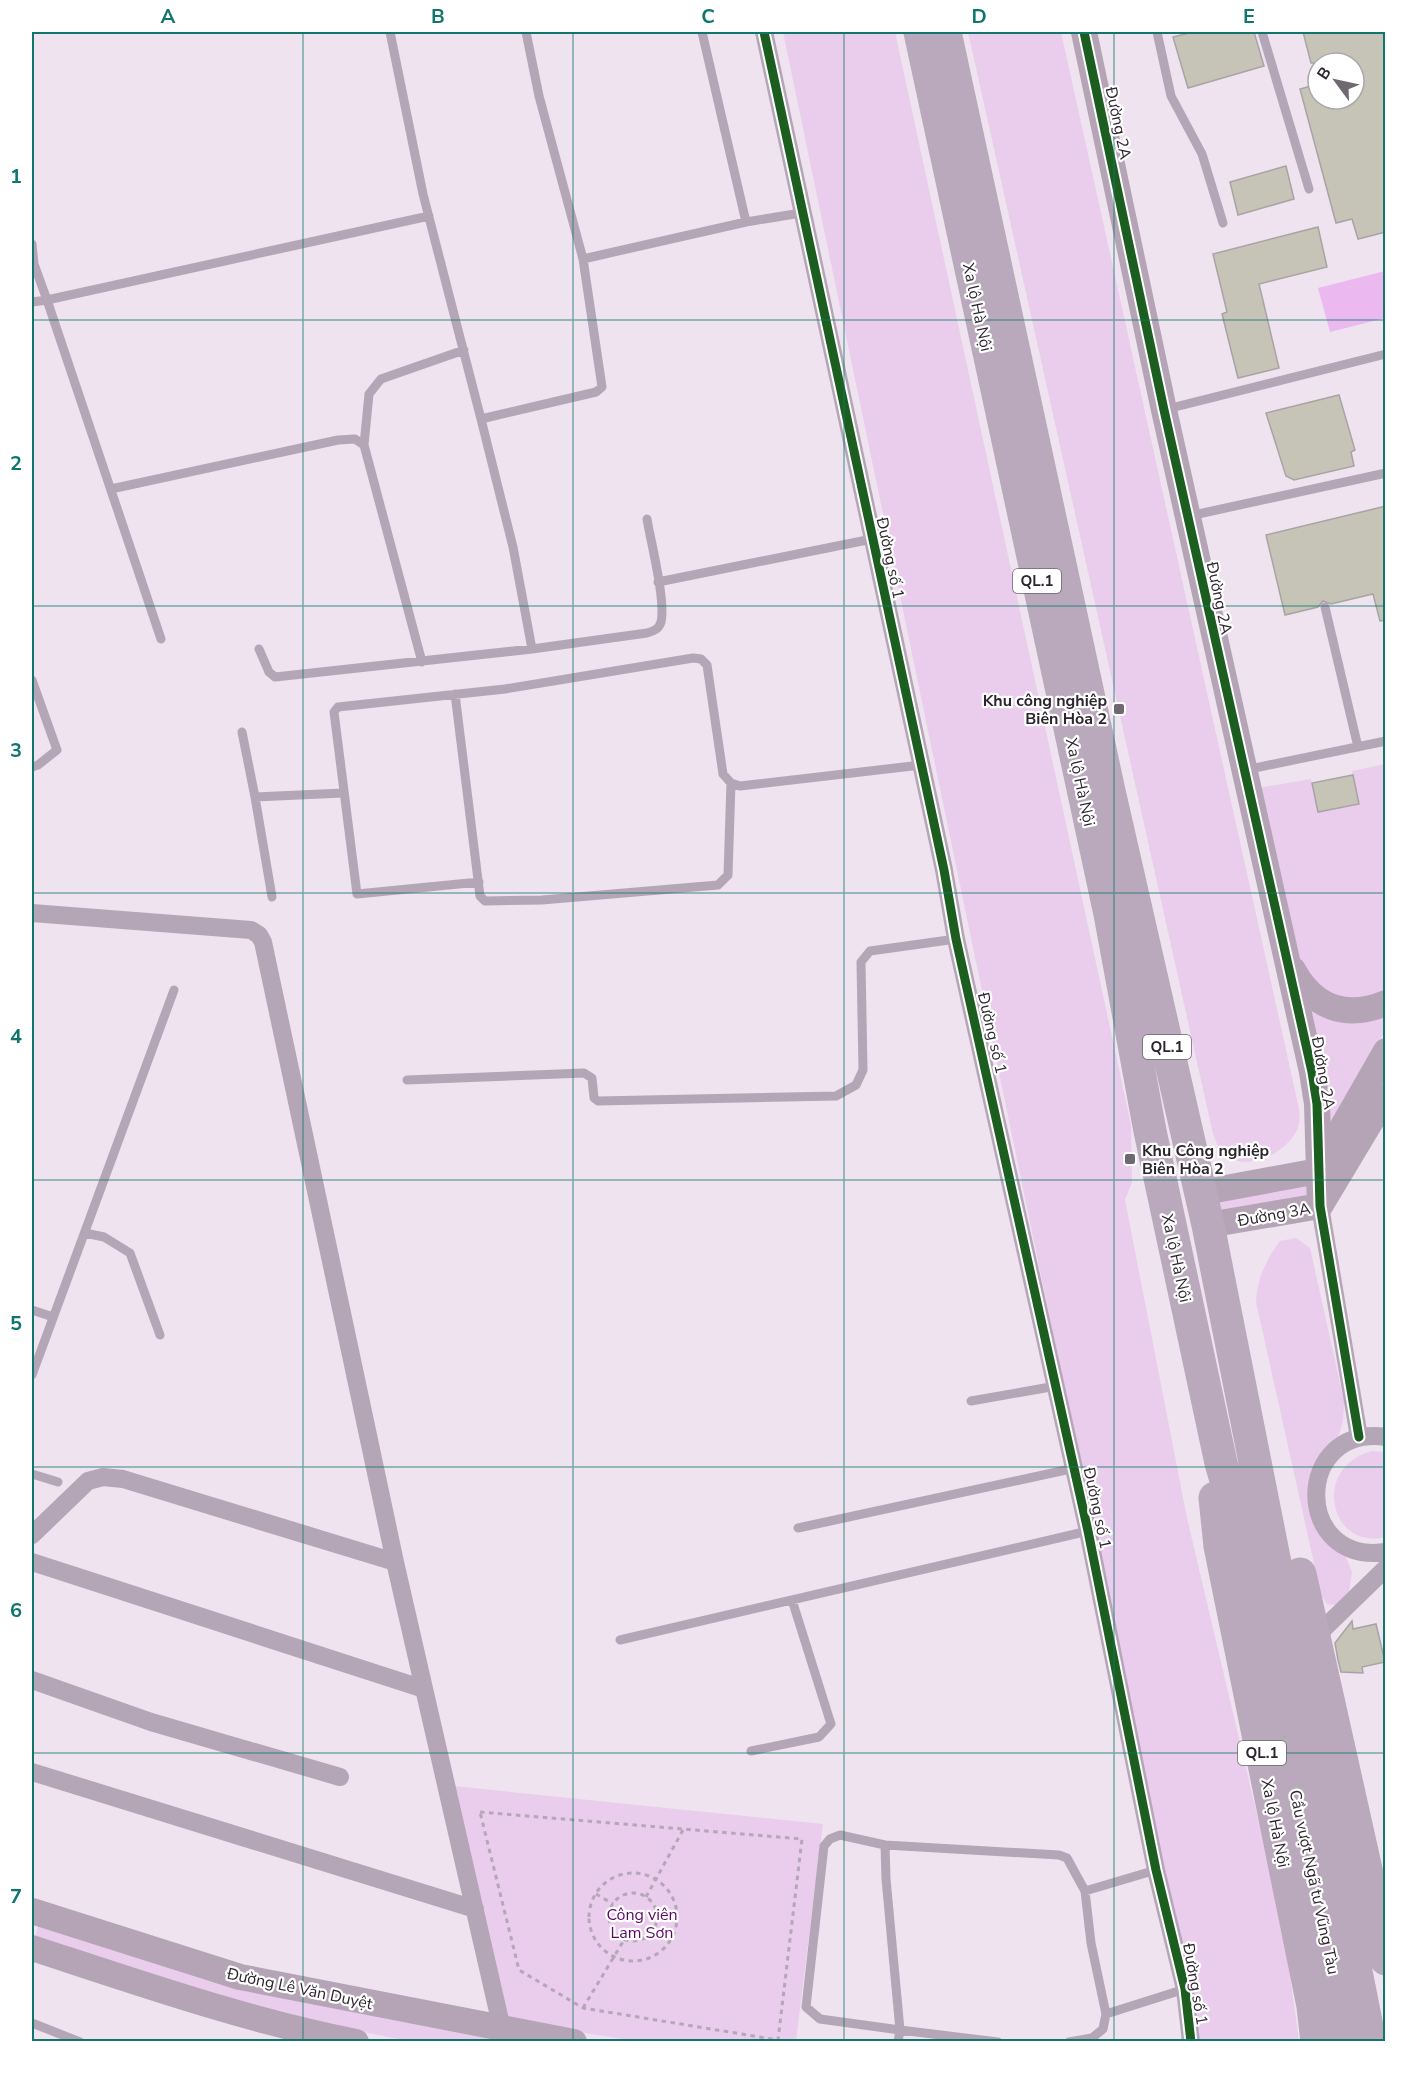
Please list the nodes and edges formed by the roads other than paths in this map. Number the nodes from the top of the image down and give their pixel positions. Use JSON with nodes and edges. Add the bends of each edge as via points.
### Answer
{"nodes":[{"id":1,"x":390,"y":32,"type":"edge"},
{"id":2,"x":526,"y":32,"type":"edge"},
{"id":3,"x":702,"y":32,"type":"edge"},
{"id":4,"x":764,"y":32,"type":"edge"},
{"id":5,"x":920,"y":32,"type":"edge"},
{"id":6,"x":945,"y":32,"type":"edge"},
{"id":7,"x":1084,"y":32,"type":"edge"},
{"id":8,"x":1157,"y":32,"type":"edge"},
{"id":9,"x":1262,"y":32,"type":"edge"},
{"id":10,"x":1309,"y":189,"type":"dead end"},
{"id":11,"x":801,"y":213,"type":"junction"},
{"id":12,"x":429,"y":216,"type":"junction"},
{"id":13,"x":746,"y":222,"type":"junction"},
{"id":14,"x":1223,"y":223,"type":"dead end"},
{"id":15,"x":32,"y":244,"type":"edge"},
{"id":16,"x":584,"y":259,"type":"junction"},
{"id":17,"x":47,"y":300,"type":"junction"},
{"id":18,"x":32,"y":302,"type":"edge"},
{"id":19,"x":464,"y":350,"type":"junction"},
{"id":20,"x":1386,"y":354,"type":"edge"},
{"id":21,"x":1164,"y":410,"type":"junction"},
{"id":22,"x":481,"y":419,"type":"junction"},
{"id":23,"x":364,"y":445,"type":"junction"},
{"id":24,"x":1386,"y":472,"type":"edge"},
{"id":25,"x":111,"y":489,"type":"junction"},
{"id":26,"x":1187,"y":517,"type":"junction"},
{"id":27,"x":647,"y":519,"type":"dead end"},
{"id":28,"x":872,"y":539,"type":"junction"},
{"id":29,"x":658,"y":582,"type":"junction"},
{"id":30,"x":1325,"y":607,"type":"dead end"},
{"id":31,"x":161,"y":639,"type":"dead end"},
{"id":32,"x":531,"y":649,"type":"junction"},
{"id":33,"x":259,"y":650,"type":"dead end"},
{"id":34,"x":422,"y":662,"type":"junction"},
{"id":35,"x":32,"y":680,"type":"edge"},
{"id":36,"x":455,"y":694,"type":"junction"},
{"id":37,"x":242,"y":732,"type":"dead end"},
{"id":38,"x":1386,"y":741,"type":"edge"},
{"id":39,"x":1358,"y":747,"type":"junction"},
{"id":40,"x":921,"y":765,"type":"junction"},
{"id":41,"x":32,"y":767,"type":"edge"},
{"id":42,"x":1243,"y":770,"type":"junction"},
{"id":43,"x":731,"y":783,"type":"junction"},
{"id":44,"x":343,"y":793,"type":"junction"},
{"id":45,"x":255,"y":797,"type":"junction"},
{"id":46,"x":479,"y":882,"type":"junction"},
{"id":47,"x":272,"y":897,"type":"dead end"},
{"id":48,"x":32,"y":913,"type":"edge"},
{"id":49,"x":956,"y":939,"type":"junction"},
{"id":50,"x":1283,"y":951,"type":"junction"},
{"id":51,"x":174,"y":990,"type":"dead end"},
{"id":52,"x":1386,"y":1003,"type":"edge"},
{"id":53,"x":1386,"y":1050,"type":"edge"},
{"id":54,"x":407,"y":1080,"type":"dead end"},
{"id":55,"x":1386,"y":1096,"type":"edge"},
{"id":56,"x":1318,"y":1171,"type":"junction"},
{"id":57,"x":1199,"y":1193,"type":"junction"},
{"id":58,"x":1320,"y":1206,"type":"junction"},
{"id":59,"x":1208,"y":1225,"type":"junction"},
{"id":60,"x":85,"y":1233,"type":"junction"},
{"id":61,"x":32,"y":1310,"type":"edge"},
{"id":62,"x":53,"y":1317,"type":"junction"},
{"id":63,"x":160,"y":1335,"type":"dead end"},
{"id":64,"x":32,"y":1375,"type":"edge"},
{"id":65,"x":1056,"y":1386,"type":"junction"},
{"id":66,"x":971,"y":1401,"type":"dead end"},
{"id":67,"x":1359,"y":1437,"type":"junction"},
{"id":68,"x":1386,"y":1437,"type":"edge"},
{"id":69,"x":1254,"y":1451,"type":"junction"},
{"id":70,"x":1221,"y":1463,"type":"junction"},
{"id":71,"x":1075,"y":1468,"type":"junction"},
{"id":72,"x":32,"y":1474,"type":"edge"},
{"id":73,"x":58,"y":1482,"type":"dead end"},
{"id":74,"x":798,"y":1528,"type":"dead end"},
{"id":75,"x":1088,"y":1531,"type":"junction"},
{"id":76,"x":32,"y":1535,"type":"edge"},
{"id":77,"x":1259,"y":1547,"type":"junction"},
{"id":78,"x":1385,"y":1559,"type":"edge"},
{"id":79,"x":32,"y":1562,"type":"edge"},
{"id":80,"x":395,"y":1562,"type":"junction"},
{"id":81,"x":792,"y":1600,"type":"junction"},
{"id":82,"x":1314,"y":1638,"type":"junction"},
{"id":83,"x":620,"y":1640,"type":"dead end"},
{"id":84,"x":32,"y":1680,"type":"edge"},
{"id":85,"x":424,"y":1689,"type":"junction"},
{"id":86,"x":751,"y":1751,"type":"dead end"},
{"id":87,"x":32,"y":1772,"type":"edge"},
{"id":88,"x":340,"y":1777,"type":"dead end"},
{"id":89,"x":885,"y":1845,"type":"junction"},
{"id":90,"x":1156,"y":1870,"type":"junction"},
{"id":91,"x":1086,"y":1892,"type":"junction"},
{"id":92,"x":475,"y":1910,"type":"junction"},
{"id":93,"x":33,"y":1917,"type":"edge"},
{"id":94,"x":32,"y":1948,"type":"edge"},
{"id":95,"x":1386,"y":1959,"type":"edge"},
{"id":96,"x":1185,"y":1989,"type":"junction"},
{"id":97,"x":1106,"y":2014,"type":"junction"},
{"id":98,"x":32,"y":2023,"type":"edge"},
{"id":99,"x":900,"y":2030,"type":"junction"},
{"id":100,"x":502,"y":2035,"type":"edge"},
{"id":101,"x":80,"y":2042,"type":"edge"},
{"id":102,"x":356,"y":2042,"type":"edge"},
{"id":103,"x":574,"y":2042,"type":"edge"},
{"id":104,"x":898,"y":2042,"type":"edge"},
{"id":105,"x":998,"y":2042,"type":"edge"},
{"id":106,"x":1069,"y":2042,"type":"edge"},
{"id":107,"x":1191,"y":2042,"type":"edge"},
{"id":108,"x":1317,"y":2042,"type":"edge"},
{"id":109,"x":1346,"y":2042,"type":"edge"},
{"id":110,"x":1370,"y":2042,"type":"edge"}],
"edges":[{"from":1,"to":12,"type":"lane"},
{"from":2,"to":16,"type":"lane","via":[[539,96]]},
{"from":3,"to":13,"type":"lane"},
{"from":4,"to":11,"type":"street","name":"Đường số 1"},
{"from":5,"to":70,"type":"highway","name":"Xa lộ Hà Nội","number":"QL.1","via":[[1110,914],[1150,1131]]},
{"from":6,"to":57,"type":"highway","name":"Xa lộ Hà Nội","number":"QL.1"},
{"from":7,"to":21,"type":"street","name":"Đường 2A"},
{"from":8,"to":14,"type":"lane","via":[[1171,96],[1202,154]]},
{"from":9,"to":10,"type":"lane"},
{"from":11,"to":13,"type":"lane"},
{"from":11,"to":28,"type":"street","name":"Đường số 1"},
{"from":12,"to":17,"type":"lane"},
{"from":12,"to":19,"type":"lane"},
{"from":13,"to":16,"type":"lane"},
{"from":15,"to":17,"type":"lane","via":[[34,264]]},
{"from":16,"to":22,"type":"lane","via":[[602,387],[596,392]]},
{"from":17,"to":18,"type":"lane"},
{"from":17,"to":25,"type":"lane"},
{"from":19,"to":22,"type":"lane"},
{"from":19,"to":23,"type":"lane","via":[[381,379],[369,394]]},
{"from":20,"to":21,"type":"lane"},
{"from":21,"to":26,"type":"street","name":"Đường 2A"},
{"from":22,"to":32,"type":"lane","via":[[513,547]]},
{"from":23,"to":25,"type":"lane","via":[[354,439],[338,440]]},
{"from":23,"to":34,"type":"lane"},
{"from":24,"to":26,"type":"lane"},
{"from":25,"to":31,"type":"lane"},
{"from":26,"to":42,"type":"street","name":"Đường 2A"},
{"from":27,"to":29,"type":"lane"},
{"from":28,"to":29,"type":"lane"},
{"from":28,"to":40,"type":"street","name":"Đường số 1"},
{"from":29,"to":32,"type":"lane","via":[[662,621],[658,629]]},
{"from":30,"to":39,"type":"lane"},
{"from":32,"to":34,"type":"lane"},
{"from":33,"to":34,"type":"lane","via":[[275,677]]},
{"from":35,"to":41,"type":"lane","via":[[57,750]]},
{"from":36,"to":43,"type":"lane","via":[[701,659],[707,665],[723,774]]},
{"from":36,"to":44,"type":"lane","via":[[338,707],[334,712]]},
{"from":36,"to":46,"type":"lane"},
{"from":37,"to":45,"type":"lane"},
{"from":38,"to":39,"type":"lane"},
{"from":39,"to":42,"type":"lane"},
{"from":40,"to":43,"type":"lane","via":[[740,786]]},
{"from":40,"to":49,"type":"street","name":"Đường số 1"},
{"from":42,"to":50,"type":"street","name":"Đường 2A"},
{"from":43,"to":46,"type":"lane","via":[[728,875],[718,885],[485,901],[480,896]]},
{"from":44,"to":45,"type":"lane"},
{"from":44,"to":46,"type":"lane","via":[[357,894]]},
{"from":45,"to":47,"type":"lane"},
{"from":48,"to":80,"type":"street","via":[[251,930],[259,935]]},
{"from":49,"to":54,"type":"lane","via":[[870,951],[864,956],[863,1070],[856,1085],[836,1096],[598,1101],[594,1098],[592,1078],[584,1073]]},
{"from":49,"to":65,"type":"street","name":"Đường số 1"},
{"from":50,"to":52,"type":"street","via":[[1299,982],[1317,1002],[1350,1010]]},
{"from":50,"to":56,"type":"street","name":"Đường 2A","via":[[1317,1104]]},
{"from":51,"to":60,"type":"lane"},
{"from":53,"to":56,"type":"street"},
{"from":55,"to":58,"type":"street","name":"Đường 3A"},
{"from":56,"to":57,"type":"street","name":"Đường 3A"},
{"from":56,"to":58,"type":"street","name":"Đường 2A"},
{"from":57,"to":59,"type":"highway","number":"QL.1"},
{"from":58,"to":59,"type":"street","name":"Đường 3A"},
{"from":58,"to":67,"type":"street"},
{"from":59,"to":69,"type":"highway","number":"QL.1"},
{"from":60,"to":62,"type":"lane"},
{"from":60,"to":63,"type":"lane","via":[[104,1237],[130,1253]]},
{"from":61,"to":62,"type":"lane"},
{"from":62,"to":64,"type":"lane"},
{"from":65,"to":66,"type":"lane"},
{"from":65,"to":71,"type":"street","name":"Đường số 1"},
{"from":67,"to":68,"type":"street"},
{"from":67,"to":78,"type":"street","via":[[1327,1459],[1317,1477],[1319,1517],[1329,1534],[1345,1546]]},
{"from":69,"to":77,"type":"highway","number":"QL.1"},
{"from":69,"to":82,"type":"highway","number":"QL.1","via":[[1293,1544]]},
{"from":70,"to":77,"type":"highway","name":"Xa lộ Hà Nội","number":"QL.1"},
{"from":70,"to":108,"type":"highway","name":"Xa lộ Hà Nội","number":"QL.1","via":[[1214,1504],[1220,1546],[1311,1994]]},
{"from":71,"to":74,"type":"lane"},
{"from":71,"to":75,"type":"street","name":"Đường số 1"},
{"from":72,"to":73,"type":"lane"},
{"from":75,"to":81,"type":"lane"},
{"from":75,"to":90,"type":"street","name":"Đường số 1"},
{"from":76,"to":80,"type":"street","via":[[88,1481],[103,1477],[123,1479]]},
{"from":77,"to":109,"type":"highway","name":"Cầu vượt Ngã tư Vũng Tàu","number":"QL.1"},
{"from":77,"to":110,"type":"highway","name":"Cầu vượt Ngã tư Vũng Tàu","number":"QL.1","via":[[1298,1684]]},
{"from":78,"to":82,"type":"street"},
{"from":79,"to":85,"type":"street"},
{"from":80,"to":85,"type":"street"},
{"from":81,"to":83,"type":"lane"},
{"from":81,"to":86,"type":"lane","via":[[831,1724],[819,1737]]},
{"from":82,"to":95,"type":"highway","number":"QL.1"},
{"from":84,"to":88,"type":"street","via":[[152,1722]]},
{"from":85,"to":92,"type":"street"},
{"from":87,"to":92,"type":"street"},
{"from":89,"to":91,"type":"lane","via":[[1059,1855],[1073,1864]]},
{"from":89,"to":99,"type":"lane"},
{"from":89,"to":99,"type":"lane","via":[[840,1835],[824,1846],[806,2007],[820,2019]]},
{"from":90,"to":91,"type":"lane"},
{"from":90,"to":96,"type":"street","name":"Đường số 1"},
{"from":91,"to":97,"type":"lane","via":[[1091,1943]]},
{"from":92,"to":100,"type":"street"},
{"from":93,"to":100,"type":"street","name":"Đường Lê Văn Duyệt","via":[[240,1977]]},
{"from":94,"to":102,"type":"street","via":[[289,2032]]},
{"from":96,"to":97,"type":"lane"},
{"from":96,"to":107,"type":"street","name":"Đường số 1"},
{"from":97,"to":106,"type":"lane","via":[[1103,2029],[1092,2037]]},
{"from":98,"to":101,"type":"lane"},
{"from":99,"to":104,"type":"lane"},
{"from":99,"to":105,"type":"lane"},
{"from":100,"to":103,"type":"street","name":"Đường Lê Văn Duyệt"}]}
